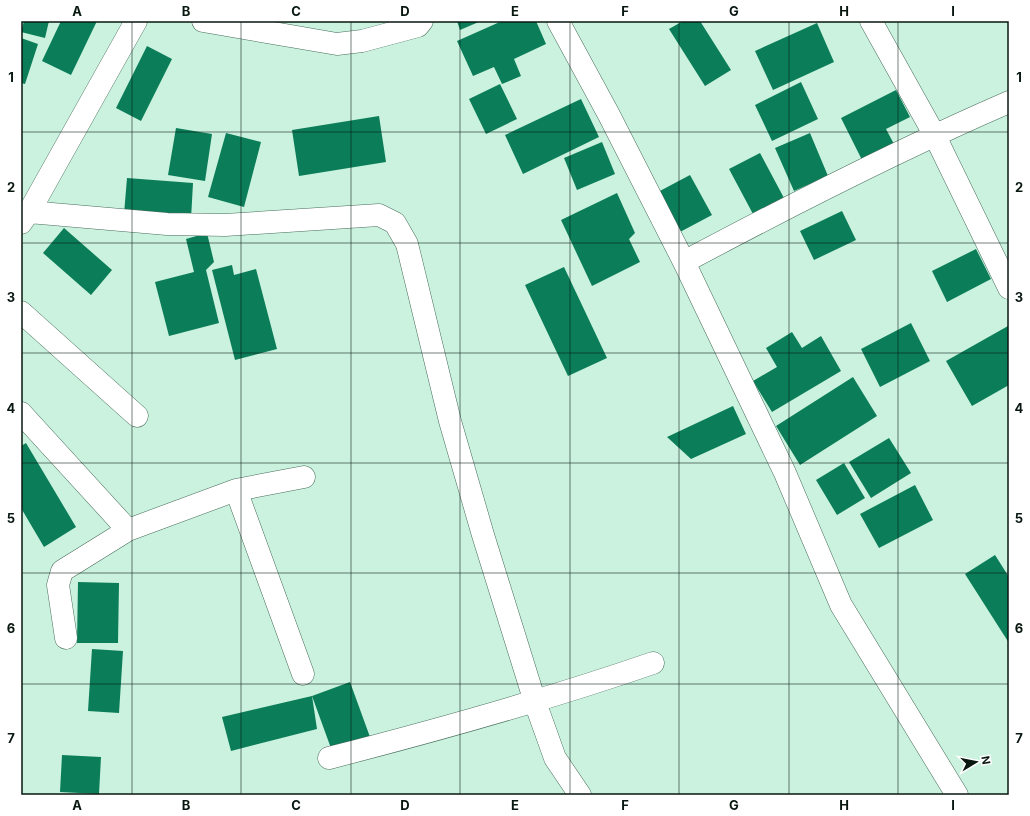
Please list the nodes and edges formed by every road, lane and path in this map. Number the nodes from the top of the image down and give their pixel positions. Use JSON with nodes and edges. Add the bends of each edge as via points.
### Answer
{"nodes":[{"id":1,"x":136,"y":21,"type":"edge"},
{"id":2,"x":202,"y":21,"type":"edge"},
{"id":3,"x":422,"y":21,"type":"edge"},
{"id":4,"x":558,"y":21,"type":"edge"},
{"id":5,"x":871,"y":21,"type":"edge"},
{"id":6,"x":1009,"y":102,"type":"edge"},
{"id":7,"x":934,"y":134,"type":"junction"},
{"id":8,"x":25,"y":218,"type":"edge"},
{"id":9,"x":684,"y":262,"type":"junction"},
{"id":10,"x":1009,"y":288,"type":"edge"},
{"id":11,"x":21,"y":312,"type":"edge"},
{"id":12,"x":21,"y":413,"type":"edge"},
{"id":13,"x":137,"y":416,"type":"dead end"},
{"id":14,"x":304,"y":477,"type":"dead end"},
{"id":15,"x":236,"y":490,"type":"junction"},
{"id":16,"x":128,"y":530,"type":"junction"},
{"id":17,"x":66,"y":638,"type":"dead end"},
{"id":18,"x":653,"y":663,"type":"dead end"},
{"id":19,"x":303,"y":674,"type":"dead end"},
{"id":20,"x":535,"y":702,"type":"junction"},
{"id":21,"x":328,"y":758,"type":"dead end"},
{"id":22,"x":580,"y":795,"type":"edge"},
{"id":23,"x":957,"y":795,"type":"edge"}],
"edges":[{"from":1,"to":8,"type":"street"},
{"from":2,"to":3,"type":"street","via":[[337,44],[383,36],[418,26]]},
{"from":4,"to":9,"type":"street"},
{"from":5,"to":7,"type":"street"},
{"from":6,"to":7,"type":"street"},
{"from":7,"to":9,"type":"street"},
{"from":7,"to":10,"type":"street"},
{"from":8,"to":20,"type":"street","via":[[224,225],[379,214],[395,223],[407,244],[450,421]]},
{"from":9,"to":23,"type":"street","via":[[785,473],[841,605]]},
{"from":11,"to":13,"type":"street"},
{"from":12,"to":16,"type":"street"},
{"from":14,"to":15,"type":"street"},
{"from":15,"to":16,"type":"street"},
{"from":15,"to":19,"type":"street"},
{"from":16,"to":17,"type":"street","via":[[62,571],[58,586]]},
{"from":18,"to":20,"type":"street"},
{"from":20,"to":21,"type":"street"},
{"from":20,"to":22,"type":"street","via":[[555,758]]}]}
